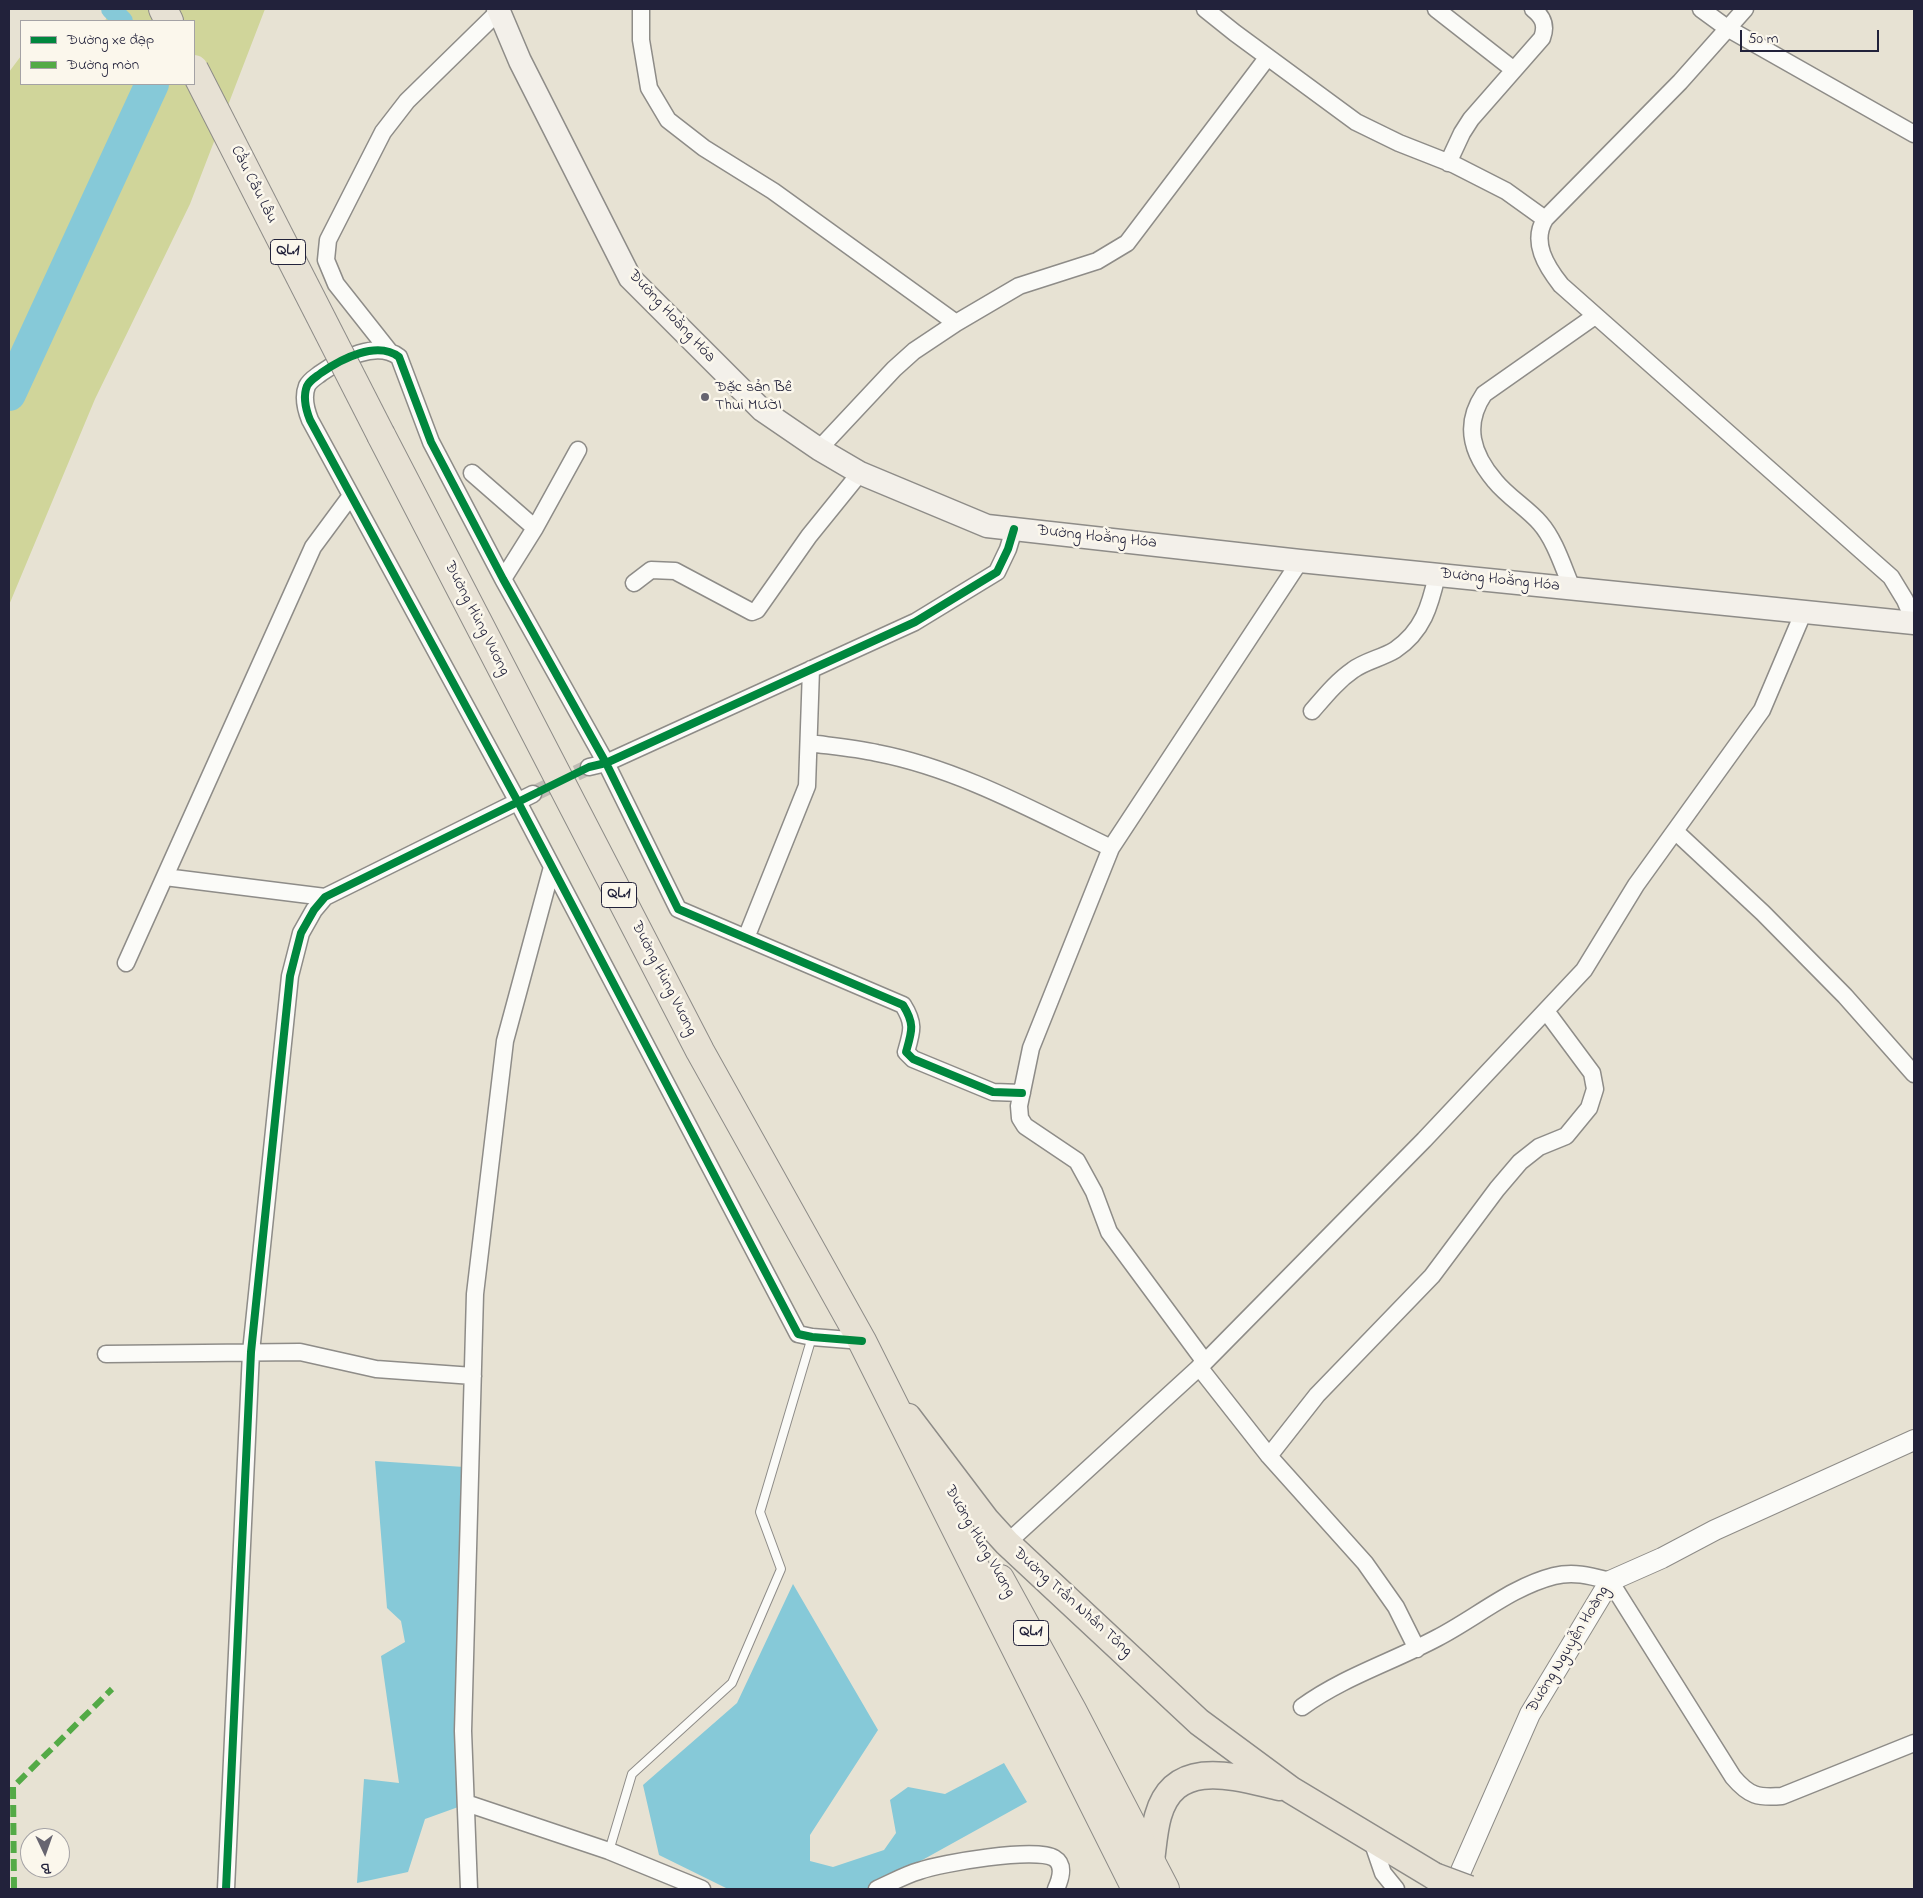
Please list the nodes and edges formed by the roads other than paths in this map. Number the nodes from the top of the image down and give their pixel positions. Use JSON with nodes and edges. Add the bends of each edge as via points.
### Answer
{"nodes":[{"id":1,"x":641,"y":9,"type":"edge"},
{"id":2,"x":1205,"y":9,"type":"edge"},
{"id":3,"x":1436,"y":9,"type":"edge"},
{"id":4,"x":1533,"y":9,"type":"edge"},
{"id":5,"x":1701,"y":9,"type":"edge"},
{"id":6,"x":1745,"y":9,"type":"edge"},
{"id":7,"x":498,"y":10,"type":"edge"},
{"id":8,"x":1727,"y":28,"type":"junction"},
{"id":9,"x":1268,"y":58,"type":"junction"},
{"id":10,"x":1514,"y":70,"type":"junction"},
{"id":11,"x":195,"y":71,"type":"edge"},
{"id":12,"x":1914,"y":134,"type":"edge"},
{"id":13,"x":1448,"y":163,"type":"junction"},
{"id":14,"x":1545,"y":218,"type":"junction"},
{"id":15,"x":1595,"y":316,"type":"junction"},
{"id":16,"x":956,"y":323,"type":"junction"},
{"id":17,"x":389,"y":351,"type":"junction"},
{"id":18,"x":381,"y":435,"type":"joint"},
{"id":19,"x":819,"y":449,"type":"junction"},
{"id":20,"x":578,"y":450,"type":"dead end"},
{"id":21,"x":860,"y":473,"type":"junction"},
{"id":22,"x":472,"y":474,"type":"dead end"},
{"id":23,"x":350,"y":497,"type":"junction"},
{"id":24,"x":535,"y":528,"type":"junction"},
{"id":25,"x":1014,"y":529,"type":"junction"},
{"id":26,"x":1300,"y":561,"type":"junction"},
{"id":27,"x":1437,"y":575,"type":"junction"},
{"id":28,"x":503,"y":579,"type":"junction"},
{"id":29,"x":634,"y":583,"type":"dead end"},
{"id":30,"x":1572,"y":588,"type":"junction"},
{"id":31,"x":1804,"y":611,"type":"junction"},
{"id":32,"x":1914,"y":622,"type":"edge"},
{"id":33,"x":812,"y":669,"type":"junction"},
{"id":34,"x":1312,"y":711,"type":"dead end"},
{"id":35,"x":809,"y":743,"type":"junction"},
{"id":36,"x":606,"y":763,"type":"junction"},
{"id":37,"x":589,"y":767,"type":"tunnel mouth"},
{"id":38,"x":533,"y":794,"type":"tunnel mouth"},
{"id":39,"x":518,"y":802,"type":"junction"},
{"id":40,"x":1675,"y":831,"type":"junction"},
{"id":41,"x":1112,"y":848,"type":"junction"},
{"id":42,"x":552,"y":867,"type":"junction"},
{"id":43,"x":165,"y":877,"type":"junction"},
{"id":44,"x":325,"y":897,"type":"junction"},
{"id":45,"x":746,"y":938,"type":"junction"},
{"id":46,"x":126,"y":963,"type":"dead end"},
{"id":47,"x":1546,"y":1011,"type":"junction"},
{"id":48,"x":1914,"y":1074,"type":"edge"},
{"id":49,"x":1022,"y":1093,"type":"junction"},
{"id":50,"x":812,"y":1337,"type":"junction"},
{"id":51,"x":862,"y":1341,"type":"junction"},
{"id":52,"x":251,"y":1352,"type":"junction"},
{"id":53,"x":106,"y":1354,"type":"dead end"},
{"id":54,"x":1202,"y":1364,"type":"junction"},
{"id":55,"x":473,"y":1376,"type":"junction"},
{"id":56,"x":883,"y":1385,"type":"junction"},
{"id":57,"x":1914,"y":1440,"type":"edge"},
{"id":58,"x":1269,"y":1456,"type":"junction"},
{"id":59,"x":1007,"y":1543,"type":"junction"},
{"id":60,"x":1610,"y":1581,"type":"junction"},
{"id":61,"x":1417,"y":1649,"type":"junction"},
{"id":62,"x":1302,"y":1707,"type":"dead end"},
{"id":63,"x":1914,"y":1743,"type":"edge"},
{"id":64,"x":1291,"y":1790,"type":"junction"},
{"id":65,"x":466,"y":1803,"type":"junction"},
{"id":66,"x":1371,"y":1838,"type":"junction"},
{"id":67,"x":609,"y":1850,"type":"junction"},
{"id":68,"x":1151,"y":1861,"type":"junction"},
{"id":69,"x":1444,"y":1882,"type":"edge"},
{"id":70,"x":226,"y":1889,"type":"edge"},
{"id":71,"x":469,"y":1889,"type":"edge"},
{"id":72,"x":702,"y":1889,"type":"edge"},
{"id":73,"x":877,"y":1889,"type":"edge"},
{"id":74,"x":1056,"y":1889,"type":"edge"},
{"id":75,"x":1136,"y":1889,"type":"edge"},
{"id":76,"x":1165,"y":1889,"type":"edge"},
{"id":77,"x":1396,"y":1889,"type":"edge"},
{"id":78,"x":1469,"y":1889,"type":"edge"}],
"edges":[{"from":1,"to":16,"type":"street","via":[[641,40],[649,88],[668,120]]},
{"from":2,"to":9,"type":"street"},
{"from":3,"to":10,"type":"street"},
{"from":4,"to":10,"type":"street","via":[[1541,16],[1545,31]]},
{"from":5,"to":8,"type":"street"},
{"from":6,"to":8,"type":"street"},
{"from":7,"to":17,"type":"street","via":[[395,115],[383,132],[328,240],[326,260],[336,284]]},
{"from":7,"to":19,"type":"main road","name":"Đường Hoằng Hóa","via":[[520,61],[630,278],[762,410]]},
{"from":8,"to":12,"type":"street"},
{"from":8,"to":14,"type":"street","via":[[1680,82]]},
{"from":9,"to":13,"type":"street","via":[[1356,122],[1399,144]]},
{"from":9,"to":16,"type":"street","via":[[1127,243],[1097,261],[1019,286]]},
{"from":10,"to":13,"type":"street","via":[[1471,119]]},
{"from":11,"to":18,"type":"highway","name":"Cầu Câu Lâu","number":"QL.1","bridge":true},
{"from":13,"to":14,"type":"street","via":[[1506,191]]},
{"from":14,"to":15,"type":"street","via":[[1541,226],[1540,249],[1549,269],[1561,285]]},
{"from":15,"to":30,"type":"street","via":[[1484,394],[1472,420],[1473,439],[1480,461],[1495,482],[1547,532]]},
{"from":15,"to":32,"type":"street","via":[[1892,577]]},
{"from":16,"to":19,"type":"street","via":[[914,351],[894,369]]},
{"from":17,"to":23,"type":"street","via":[[360,353],[334,364],[307,386],[310,420]]},
{"from":17,"to":28,"type":"street","via":[[399,357],[431,442]]},
{"from":18,"to":51,"type":"highway","name":"Đường Hùng Vương","number":"QL.1","via":[[700,1051]]},
{"from":19,"to":21,"type":"main road","name":"Đường Hoằng Hóa"},
{"from":20,"to":24,"type":"street"},
{"from":21,"to":25,"type":"main road","name":"Đường Hoằng Hóa","via":[[987,526]]},
{"from":21,"to":29,"type":"street","via":[[809,536],[757,610],[752,612],[675,570],[651,570]]},
{"from":22,"to":24,"type":"street"},
{"from":23,"to":39,"type":"street"},
{"from":23,"to":43,"type":"street","via":[[313,547]]},
{"from":24,"to":28,"type":"street"},
{"from":25,"to":26,"type":"main road","name":"Đường Hoằng Hóa"},
{"from":25,"to":33,"type":"street","via":[[997,572],[915,622]]},
{"from":26,"to":27,"type":"main road","name":"Đường Hoằng Hóa"},
{"from":26,"to":41,"type":"street"},
{"from":27,"to":30,"type":"main road","name":"Đường Hoằng Hóa"},
{"from":27,"to":34,"type":"street","via":[[1425,617],[1413,633],[1395,649],[1354,669]]},
{"from":28,"to":36,"type":"street"},
{"from":30,"to":31,"type":"main road","name":"Đường Hoằng Hóa"},
{"from":31,"to":32,"type":"main road","name":"Đường Hoằng Hóa"},
{"from":31,"to":40,"type":"street","via":[[1762,710]]},
{"from":33,"to":35,"type":"street"},
{"from":33,"to":36,"type":"street"},
{"from":35,"to":41,"type":"street","via":[[878,753],[968,781]]},
{"from":35,"to":45,"type":"street","via":[[807,786]]},
{"from":36,"to":37,"type":"street"},
{"from":36,"to":45,"type":"street","via":[[678,909]]},
{"from":38,"to":39,"type":"street"},
{"from":39,"to":42,"type":"street"},
{"from":39,"to":44,"type":"street"},
{"from":40,"to":47,"type":"street","via":[[1636,885],[1584,970]]},
{"from":40,"to":48,"type":"street","via":[[1845,996]]},
{"from":41,"to":49,"type":"street","via":[[1031,1048]]},
{"from":42,"to":50,"type":"street","via":[[798,1334]]},
{"from":42,"to":55,"type":"street","via":[[505,1041],[475,1294]]},
{"from":43,"to":44,"type":"street"},
{"from":43,"to":46,"type":"street"},
{"from":44,"to":52,"type":"street","via":[[301,933],[290,976]]},
{"from":45,"to":49,"type":"street","via":[[903,1005],[911,1018],[912,1030],[906,1052],[914,1060],[993,1092]]},
{"from":47,"to":54,"type":"street","via":[[1424,1140]]},
{"from":47,"to":58,"type":"street","via":[[1592,1073],[1595,1090],[1589,1108],[1566,1136],[1539,1147],[1520,1162],[1432,1276],[1317,1395]]},
{"from":49,"to":54,"type":"street","via":[[1019,1106],[1022,1122],[1077,1161],[1094,1192],[1109,1232]]},
{"from":50,"to":51,"type":"street"},
{"from":50,"to":67,"type":"lane","via":[[760,1512],[781,1569],[732,1683],[632,1774]]},
{"from":51,"to":56,"type":"highway","name":"Đường Hùng Vương","number":"QL.1"},
{"from":52,"to":53,"type":"street"},
{"from":52,"to":55,"type":"street","via":[[300,1352],[376,1369]]},
{"from":52,"to":70,"type":"street"},
{"from":54,"to":58,"type":"street"},
{"from":54,"to":59,"type":"street"},
{"from":55,"to":65,"type":"street","via":[[463,1731]]},
{"from":56,"to":59,"type":"main road","name":"Đường Trần Nhân Tông"},
{"from":56,"to":68,"type":"highway","name":"Đường Hùng Vương","number":"QL.1","via":[[962,1511]]},
{"from":56,"to":75,"type":"highway","name":"Đường Hùng Vương","number":"QL.1"},
{"from":57,"to":60,"type":"street","name":"Đường Nguyễn Hoàng"},
{"from":58,"to":61,"type":"street","via":[[1365,1564],[1396,1607]]},
{"from":59,"to":64,"type":"main road","name":"Đường Trần Nhân Tông","via":[[1199,1722]]},
{"from":60,"to":61,"type":"street","via":[[1581,1574],[1537,1581]]},
{"from":60,"to":63,"type":"street","via":[[1733,1778],[1749,1793],[1782,1796]]},
{"from":60,"to":69,"type":"street","name":"Đường Nguyễn Hoàng","via":[[1530,1714]]},
{"from":61,"to":62,"type":"street","via":[[1331,1687]]},
{"from":64,"to":66,"type":"main road","name":"Đường Trần Nhân Tông"},
{"from":64,"to":68,"type":"main road","name":"Đường Trần Nhân Tông","via":[[1230,1776],[1206,1774],[1184,1780],[1169,1792],[1158,1814]]},
{"from":65,"to":67,"type":"street"},
{"from":65,"to":71,"type":"street"},
{"from":66,"to":69,"type":"main road","name":"Đường Trần Nhân Tông"},
{"from":66,"to":77,"type":"street","via":[[1383,1873]]},
{"from":67,"to":72,"type":"street"},
{"from":68,"to":76,"type":"highway","name":"Đường Hùng Vương","number":"QL.1"},
{"from":69,"to":78,"type":"main road","name":"Đường Trần Nhân Tông","bridge":true},
{"from":73,"to":74,"type":"street","via":[[917,1871],[943,1864],[969,1859],[1043,1855],[1055,1859],[1060,1866],[1062,1877]]}]}
